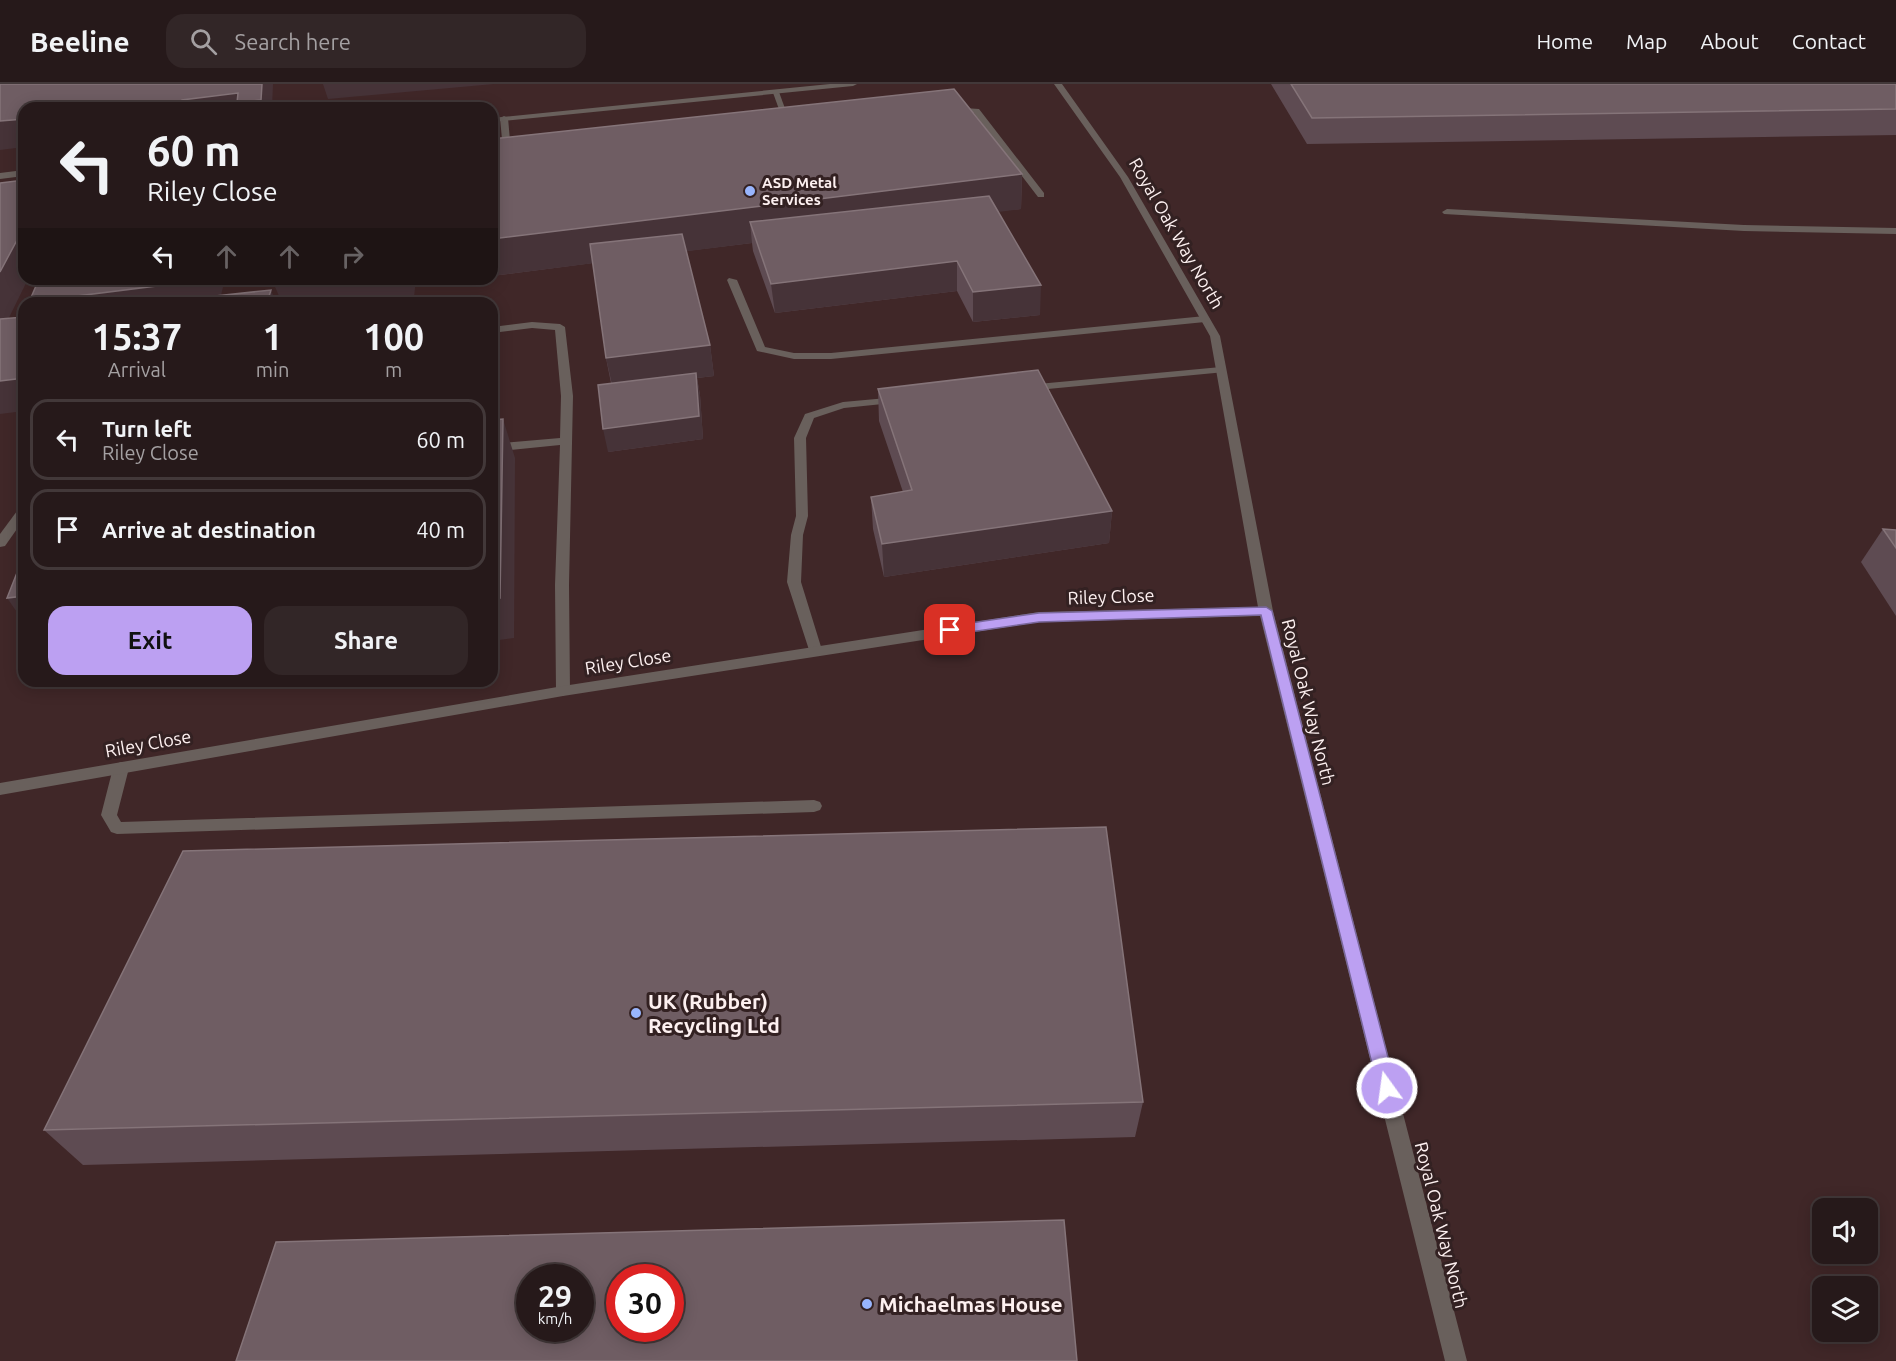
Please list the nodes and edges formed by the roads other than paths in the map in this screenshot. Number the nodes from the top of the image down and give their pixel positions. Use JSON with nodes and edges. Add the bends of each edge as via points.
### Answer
{"nodes":[{"id":1,"x":853,"y":84,"type":"edge"},
{"id":2,"x":1058,"y":84,"type":"edge"},
{"id":3,"x":775,"y":92,"type":"junction"},
{"id":4,"x":945,"y":109,"type":"edge"},
{"id":5,"x":504,"y":118,"type":"junction"},
{"id":6,"x":498,"y":119,"type":"edge"},
{"id":7,"x":788,"y":123,"type":"edge"},
{"id":8,"x":498,"y":153,"type":"edge"},
{"id":9,"x":18,"y":174,"type":"edge"},
{"id":10,"x":0,"y":176,"type":"edge"},
{"id":11,"x":1041,"y":195,"type":"dead end"},
{"id":12,"x":1447,"y":212,"type":"dead end"},
{"id":13,"x":1896,"y":231,"type":"edge"},
{"id":14,"x":732,"y":280,"type":"dead end"},
{"id":15,"x":1205,"y":319,"type":"junction"},
{"id":16,"x":498,"y":329,"type":"edge"},
{"id":17,"x":1221,"y":370,"type":"junction"},
{"id":18,"x":1013,"y":390,"type":"edge"},
{"id":19,"x":911,"y":399,"type":"edge"},
{"id":20,"x":566,"y":441,"type":"junction"},
{"id":21,"x":498,"y":447,"type":"edge"},
{"id":22,"x":18,"y":518,"type":"edge"},
{"id":23,"x":0,"y":543,"type":"edge"},
{"id":24,"x":1266,"y":611,"type":"junction"},
{"id":25,"x":815,"y":650,"type":"junction"},
{"id":26,"x":563,"y":691,"type":"junction"},
{"id":27,"x":121,"y":768,"type":"junction"},
{"id":28,"x":0,"y":789,"type":"edge"},
{"id":29,"x":814,"y":807,"type":"dead end"},
{"id":30,"x":1456,"y":1361,"type":"edge"}],
"edges":[{"from":1,"to":3,"type":"street"},
{"from":2,"to":15,"type":"street","name":"Royal Oak Way North","via":[[1124,177]]},
{"from":3,"to":5,"type":"street"},
{"from":3,"to":7,"type":"street"},
{"from":4,"to":11,"type":"street","via":[[976,111]]},
{"from":5,"to":6,"type":"street"},
{"from":5,"to":8,"type":"street","via":[[507,152]]},
{"from":9,"to":10,"type":"street"},
{"from":12,"to":13,"type":"street","via":[[1744,228]]},
{"from":14,"to":15,"type":"street","via":[[761,349],[794,356],[831,356]]},
{"from":15,"to":17,"type":"street","name":"Royal Oak Way North","via":[[1215,336]]},
{"from":16,"to":20,"type":"street","via":[[532,325],[561,327]]},
{"from":17,"to":18,"type":"street"},
{"from":17,"to":24,"type":"street","name":"Royal Oak Way North"},
{"from":19,"to":25,"type":"street","via":[[843,405],[809,416],[800,438],[802,516],[794,582]]},
{"from":20,"to":21,"type":"street"},
{"from":20,"to":26,"type":"street","via":[[561,585]]},
{"from":22,"to":23,"type":"street"},
{"from":24,"to":25,"type":"street","name":"Riley Close","via":[[1039,617]]},
{"from":24,"to":30,"type":"street","name":"Royal Oak Way North"},
{"from":25,"to":26,"type":"street","name":"Riley Close"},
{"from":26,"to":27,"type":"street","name":"Riley Close"},
{"from":27,"to":28,"type":"street","name":"Riley Close"},
{"from":27,"to":29,"type":"street","via":[[109,815],[117,828]]}]}
